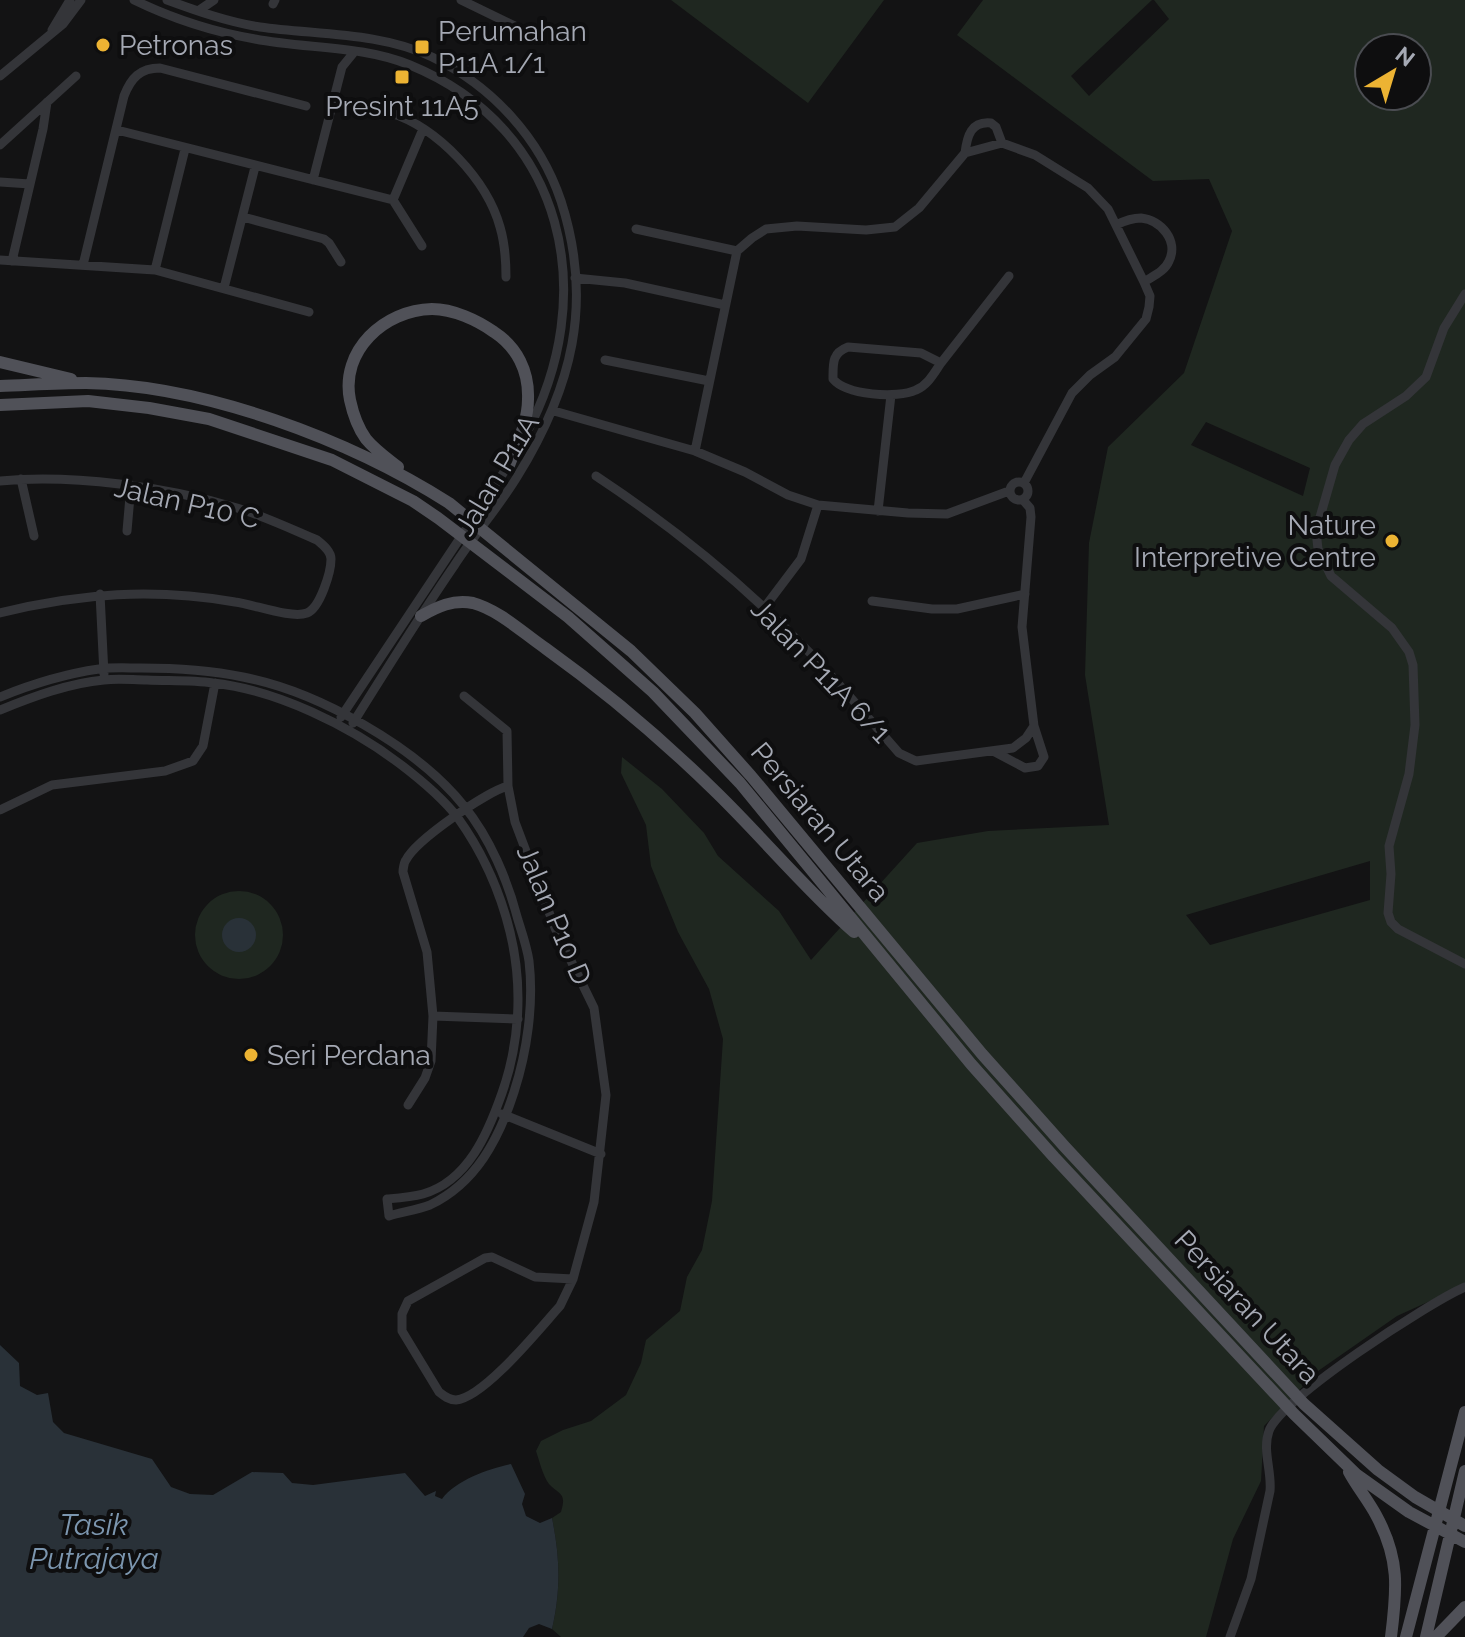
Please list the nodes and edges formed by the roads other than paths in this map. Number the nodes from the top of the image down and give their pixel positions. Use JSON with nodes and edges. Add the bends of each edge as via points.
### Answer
{"nodes":[{"id":1,"x":70,"y":0,"type":"edge"},
{"id":2,"x":81,"y":0,"type":"edge"},
{"id":3,"x":134,"y":0,"type":"edge"},
{"id":4,"x":167,"y":0,"type":"edge"},
{"id":5,"x":216,"y":0,"type":"edge"},
{"id":6,"x":461,"y":0,"type":"edge"},
{"id":7,"x":198,"y":11,"type":"junction"},
{"id":8,"x":220,"y":18,"type":"junction"},
{"id":9,"x":519,"y":28,"type":"dead end"},
{"id":10,"x":50,"y":32,"type":"junction"},
{"id":11,"x":339,"y":49,"type":"junction"},
{"id":12,"x":355,"y":51,"type":"junction"},
{"id":13,"x":342,"y":67,"type":"junction"},
{"id":14,"x":0,"y":76,"type":"edge"},
{"id":15,"x":76,"y":76,"type":"dead end"},
{"id":16,"x":47,"y":102,"type":"junction"},
{"id":17,"x":306,"y":106,"type":"dead end"},
{"id":18,"x":366,"y":108,"type":"dead end"},
{"id":19,"x":423,"y":129,"type":"junction"},
{"id":20,"x":117,"y":130,"type":"junction"},
{"id":21,"x":1002,"y":143,"type":"junction"},
{"id":22,"x":0,"y":145,"type":"edge"},
{"id":23,"x":185,"y":149,"type":"junction"},
{"id":24,"x":965,"y":153,"type":"junction"},
{"id":25,"x":255,"y":167,"type":"junction"},
{"id":26,"x":313,"y":180,"type":"junction"},
{"id":27,"x":0,"y":182,"type":"edge"},
{"id":28,"x":30,"y":184,"type":"junction"},
{"id":29,"x":393,"y":200,"type":"junction"},
{"id":30,"x":243,"y":217,"type":"junction"},
{"id":31,"x":1116,"y":225,"type":"junction"},
{"id":32,"x":636,"y":229,"type":"dead end"},
{"id":33,"x":422,"y":246,"type":"dead end"},
{"id":34,"x":737,"y":251,"type":"junction"},
{"id":35,"x":0,"y":260,"type":"edge"},
{"id":36,"x":12,"y":261,"type":"junction"},
{"id":37,"x":341,"y":262,"type":"dead end"},
{"id":38,"x":83,"y":265,"type":"junction"},
{"id":39,"x":155,"y":270,"type":"junction"},
{"id":40,"x":1009,"y":276,"type":"dead end"},
{"id":41,"x":506,"y":277,"type":"dead end"},
{"id":42,"x":566,"y":278,"type":"junction"},
{"id":43,"x":578,"y":279,"type":"junction"},
{"id":44,"x":1144,"y":282,"type":"junction"},
{"id":45,"x":224,"y":288,"type":"junction"},
{"id":46,"x":1465,"y":294,"type":"edge"},
{"id":47,"x":725,"y":305,"type":"junction"},
{"id":48,"x":309,"y":312,"type":"dead end"},
{"id":49,"x":605,"y":360,"type":"dead end"},
{"id":50,"x":0,"y":362,"type":"edge"},
{"id":51,"x":941,"y":363,"type":"junction"},
{"id":52,"x":709,"y":381,"type":"junction"},
{"id":53,"x":88,"y":383,"type":"junction"},
{"id":54,"x":0,"y":386,"type":"edge"},
{"id":55,"x":891,"y":395,"type":"junction"},
{"id":56,"x":0,"y":405,"type":"edge"},
{"id":57,"x":554,"y":411,"type":"junction"},
{"id":58,"x":695,"y":451,"type":"junction"},
{"id":59,"x":508,"y":468,"type":"junction"},
{"id":60,"x":596,"y":476,"type":"dead end"},
{"id":61,"x":21,"y":479,"type":"junction"},
{"id":62,"x":0,"y":481,"type":"edge"},
{"id":63,"x":1024,"y":483,"type":"junction"},
{"id":64,"x":131,"y":485,"type":"junction"},
{"id":65,"x":423,"y":487,"type":"junction"},
{"id":66,"x":1009,"y":491,"type":"junction"},
{"id":67,"x":1023,"y":500,"type":"junction"},
{"id":68,"x":818,"y":505,"type":"junction"},
{"id":69,"x":878,"y":511,"type":"junction"},
{"id":70,"x":127,"y":531,"type":"dead end"},
{"id":71,"x":34,"y":536,"type":"dead end"},
{"id":72,"x":100,"y":594,"type":"junction"},
{"id":73,"x":1025,"y":594,"type":"junction"},
{"id":74,"x":872,"y":601,"type":"dead end"},
{"id":75,"x":764,"y":608,"type":"junction"},
{"id":76,"x":0,"y":613,"type":"edge"},
{"id":77,"x":421,"y":616,"type":"junction"},
{"id":78,"x":103,"y":668,"type":"junction"},
{"id":79,"x":104,"y":680,"type":"junction"},
{"id":80,"x":215,"y":683,"type":"junction"},
{"id":81,"x":464,"y":696,"type":"dead end"},
{"id":82,"x":0,"y":697,"type":"edge"},
{"id":83,"x":0,"y":710,"type":"edge"},
{"id":84,"x":344,"y":713,"type":"junction"},
{"id":85,"x":355,"y":720,"type":"junction"},
{"id":86,"x":337,"y":724,"type":"junction"},
{"id":87,"x":1034,"y":726,"type":"junction"},
{"id":88,"x":349,"y":729,"type":"junction"},
{"id":89,"x":995,"y":752,"type":"junction"},
{"id":90,"x":508,"y":786,"type":"junction"},
{"id":91,"x":466,"y":808,"type":"junction"},
{"id":92,"x":0,"y":810,"type":"edge"},
{"id":93,"x":456,"y":816,"type":"junction"},
{"id":94,"x":878,"y":952,"type":"junction"},
{"id":95,"x":1464,"y":962,"type":"edge"},
{"id":96,"x":433,"y":1016,"type":"junction"},
{"id":97,"x":518,"y":1019,"type":"junction"},
{"id":98,"x":408,"y":1105,"type":"dead end"},
{"id":99,"x":495,"y":1112,"type":"junction"},
{"id":100,"x":506,"y":1116,"type":"junction"},
{"id":101,"x":601,"y":1154,"type":"junction"},
{"id":102,"x":573,"y":1279,"type":"junction"},
{"id":103,"x":1465,"y":1287,"type":"edge"},
{"id":104,"x":1465,"y":1412,"type":"edge"},
{"id":105,"x":1346,"y":1464,"type":"junction"},
{"id":106,"x":1464,"y":1474,"type":"edge"},
{"id":107,"x":1465,"y":1526,"type":"edge"},
{"id":108,"x":1465,"y":1542,"type":"edge"},
{"id":109,"x":1397,"y":1586,"type":"junction"},
{"id":110,"x":1465,"y":1607,"type":"edge"},
{"id":111,"x":1230,"y":1637,"type":"edge"},
{"id":112,"x":1382,"y":1637,"type":"edge"},
{"id":113,"x":1391,"y":1637,"type":"edge"},
{"id":114,"x":1406,"y":1637,"type":"edge"},
{"id":115,"x":1426,"y":1637,"type":"edge"},
{"id":116,"x":1436,"y":1637,"type":"edge"}],
"edges":[{"from":1,"to":10,"type":"street"},
{"from":2,"to":10,"type":"street"},
{"from":3,"to":11,"type":"street","name":"Jalan P11A","via":[[255,39]]},
{"from":4,"to":7,"type":"street","name":"Jalan P11A"},
{"from":5,"to":7,"type":"street"},
{"from":5,"to":8,"type":"street"},
{"from":6,"to":9,"type":"street"},
{"from":7,"to":8,"type":"street","name":"Jalan P11A"},
{"from":8,"to":43,"type":"street","name":"Jalan P11A","via":[[395,43],[468,79],[520,126],[552,176],[570,230]]},
{"from":10,"to":14,"type":"street"},
{"from":11,"to":12,"type":"street","name":"Jalan P11A"},
{"from":11,"to":13,"type":"street"},
{"from":12,"to":13,"type":"street"},
{"from":12,"to":42,"type":"street","name":"Jalan P11A","via":[[426,73],[458,91],[509,135],[541,182],[559,232]]},
{"from":13,"to":26,"type":"street"},
{"from":15,"to":16,"type":"street"},
{"from":16,"to":22,"type":"street"},
{"from":16,"to":28,"type":"street"},
{"from":17,"to":20,"type":"street","via":[[147,68],[128,86]]},
{"from":18,"to":19,"type":"street","via":[[390,112]]},
{"from":19,"to":29,"type":"street"},
{"from":19,"to":41,"type":"street","via":[[459,160],[482,190],[505,245]]},
{"from":20,"to":23,"type":"street"},
{"from":20,"to":38,"type":"street"},
{"from":21,"to":24,"type":"street"},
{"from":21,"to":24,"type":"street","via":[[991,123],[978,124],[967,138]]},
{"from":21,"to":31,"type":"street","via":[[1035,155],[1088,188]]},
{"from":23,"to":25,"type":"street"},
{"from":23,"to":39,"type":"street"},
{"from":24,"to":34,"type":"street","via":[[919,208],[895,227],[766,229]]},
{"from":25,"to":26,"type":"street"},
{"from":25,"to":30,"type":"street"},
{"from":26,"to":29,"type":"street"},
{"from":27,"to":28,"type":"street"},
{"from":28,"to":36,"type":"street"},
{"from":29,"to":33,"type":"street"},
{"from":30,"to":37,"type":"street","via":[[324,239]]},
{"from":30,"to":45,"type":"street"},
{"from":31,"to":44,"type":"street"},
{"from":31,"to":44,"type":"street","via":[[1140,218],[1168,234],[1170,260]]},
{"from":32,"to":34,"type":"street"},
{"from":34,"to":47,"type":"street"},
{"from":35,"to":36,"type":"street"},
{"from":36,"to":38,"type":"street"},
{"from":38,"to":39,"type":"street"},
{"from":39,"to":45,"type":"street"},
{"from":40,"to":51,"type":"street"},
{"from":42,"to":43,"type":"street"},
{"from":42,"to":59,"type":"street","name":"Jalan P11A","via":[[549,381]]},
{"from":43,"to":47,"type":"street","via":[[625,283]]},
{"from":43,"to":57,"type":"street","name":"Jalan P11A","via":[[569,357]]},
{"from":44,"to":63,"type":"street","via":[[1150,296],[1146,319],[1115,357],[1072,393]]},
{"from":45,"to":48,"type":"street"},
{"from":46,"to":95,"type":"street","via":[[1444,328],[1426,377],[1349,440],[1335,465],[1316,531],[1331,576],[1392,628],[1413,665],[1415,725],[1409,774],[1389,846],[1391,922]]},
{"from":47,"to":52,"type":"street"},
{"from":49,"to":52,"type":"street"},
{"from":50,"to":53,"type":"main road"},
{"from":51,"to":55,"type":"street","via":[[917,390]]},
{"from":51,"to":55,"type":"street","via":[[921,353],[848,347],[839,351],[833,360],[838,385]]},
{"from":52,"to":58,"type":"street"},
{"from":53,"to":54,"type":"main road","name":"Persiaran Utara"},
{"from":53,"to":65,"type":"main road","name":"Persiaran Utara","via":[[213,401],[339,444]]},
{"from":55,"to":69,"type":"street"},
{"from":56,"to":94,"type":"main road","name":"Persiaran Utara","via":[[88,401],[209,419],[332,460],[413,501],[568,617],[664,702],[740,783]]},
{"from":57,"to":58,"type":"street"},
{"from":57,"to":77,"type":"street","name":"Jalan P11A","via":[[499,504]]},
{"from":58,"to":68,"type":"street"},
{"from":59,"to":65,"type":"main road","via":[[528,402],[528,381],[514,351],[492,330],[461,315],[433,309],[406,313],[381,325],[363,343],[352,365],[349,393],[367,440]]},
{"from":59,"to":84,"type":"street","name":"Jalan P11A"},
{"from":60,"to":75,"type":"street","name":"Jalan P11A 6/1","via":[[658,517]]},
{"from":61,"to":62,"type":"street","name":"Jalan P10 C"},
{"from":61,"to":64,"type":"street","name":"Jalan P10 C"},
{"from":61,"to":71,"type":"street"},
{"from":63,"to":66,"type":"street"},
{"from":63,"to":67,"type":"street","via":[[1028,495]]},
{"from":64,"to":70,"type":"street"},
{"from":64,"to":72,"type":"street","name":"Jalan P10 C","via":[[238,508],[317,540],[331,560],[320,600],[296,615],[192,595]]},
{"from":65,"to":107,"type":"main road","name":"Persiaran Utara","via":[[577,606],[695,713],[982,1054],[1304,1404],[1378,1470]]},
{"from":66,"to":67,"type":"street","via":[[1017,501]]},
{"from":66,"to":69,"type":"street","via":[[947,514]]},
{"from":67,"to":73,"type":"street","via":[[1031,517]]},
{"from":68,"to":69,"type":"street"},
{"from":68,"to":75,"type":"street","via":[[801,559]]},
{"from":72,"to":76,"type":"street","name":"Jalan P10 C"},
{"from":72,"to":78,"type":"street"},
{"from":73,"to":74,"type":"street","via":[[957,609]]},
{"from":73,"to":87,"type":"street","via":[[1022,627]]},
{"from":75,"to":89,"type":"street","name":"Jalan P11A 6/1","via":[[907,759]]},
{"from":77,"to":85,"type":"street","name":"Jalan P11A"},
{"from":77,"to":94,"type":"main road","via":[[453,602],[472,603],[494,612],[564,662],[670,749],[819,901]]},
{"from":78,"to":79,"type":"street"},
{"from":78,"to":82,"type":"street","via":[[62,675]]},
{"from":78,"to":84,"type":"street","via":[[172,668],[247,677]]},
{"from":79,"to":80,"type":"street"},
{"from":79,"to":83,"type":"street"},
{"from":80,"to":86,"type":"street","via":[[272,697]]},
{"from":80,"to":92,"type":"street","via":[[203,746],[193,761],[165,771],[52,785]]},
{"from":81,"to":90,"type":"street","name":"Jalan P10 D","via":[[507,731]]},
{"from":84,"to":85,"type":"street"},
{"from":84,"to":86,"type":"street","name":"Jalan P11A"},
{"from":85,"to":88,"type":"street","name":"Jalan P11A"},
{"from":85,"to":91,"type":"street","via":[[413,759]]},
{"from":86,"to":88,"type":"street"},
{"from":87,"to":89,"type":"street","name":"Jalan P11A 6/1","via":[[1020,744]]},
{"from":87,"to":89,"type":"street","via":[[1044,757],[1038,766],[1025,768]]},
{"from":88,"to":93,"type":"street","via":[[423,782]]},
{"from":90,"to":91,"type":"street"},
{"from":90,"to":101,"type":"street","name":"Jalan P10 D","via":[[515,822],[555,928],[594,1008],[606,1095]]},
{"from":91,"to":93,"type":"street"},
{"from":91,"to":100,"type":"street","via":[[512,896],[529,960],[529,1020]]},
{"from":93,"to":96,"type":"street","via":[[416,847],[403,872],[427,952]]},
{"from":93,"to":97,"type":"street","via":[[502,900],[517,962]]},
{"from":94,"to":105,"type":"main road","name":"Persiaran Utara","via":[[1054,1157]]},
{"from":96,"to":97,"type":"street"},
{"from":96,"to":98,"type":"street","via":[[431,1061]]},
{"from":97,"to":99,"type":"street","via":[[509,1073]]},
{"from":99,"to":100,"type":"street"},
{"from":99,"to":100,"type":"street","via":[[464,1168],[423,1194],[387,1199],[389,1216],[427,1206],[459,1186],[489,1152]]},
{"from":100,"to":101,"type":"street"},
{"from":101,"to":102,"type":"street","name":"Jalan P10 D"},
{"from":102,"to":102,"type":"street","name":"Jalan P10 D","via":[[560,1306],[516,1355],[462,1398],[439,1392],[402,1331],[408,1301],[485,1258],[500,1259],[535,1277]]},
{"from":103,"to":111,"type":"street","via":[[1325,1376],[1270,1428],[1265,1446],[1270,1491],[1251,1579]]},
{"from":104,"to":114,"type":"main road"},
{"from":105,"to":108,"type":"main road","name":"Persiaran Utara","via":[[1409,1512]]},
{"from":105,"to":109,"type":"main road","via":[[1390,1546]]},
{"from":106,"to":115,"type":"main road"},
{"from":109,"to":112,"type":"main road"},
{"from":109,"to":113,"type":"main road"},
{"from":110,"to":116,"type":"main road"}]}
